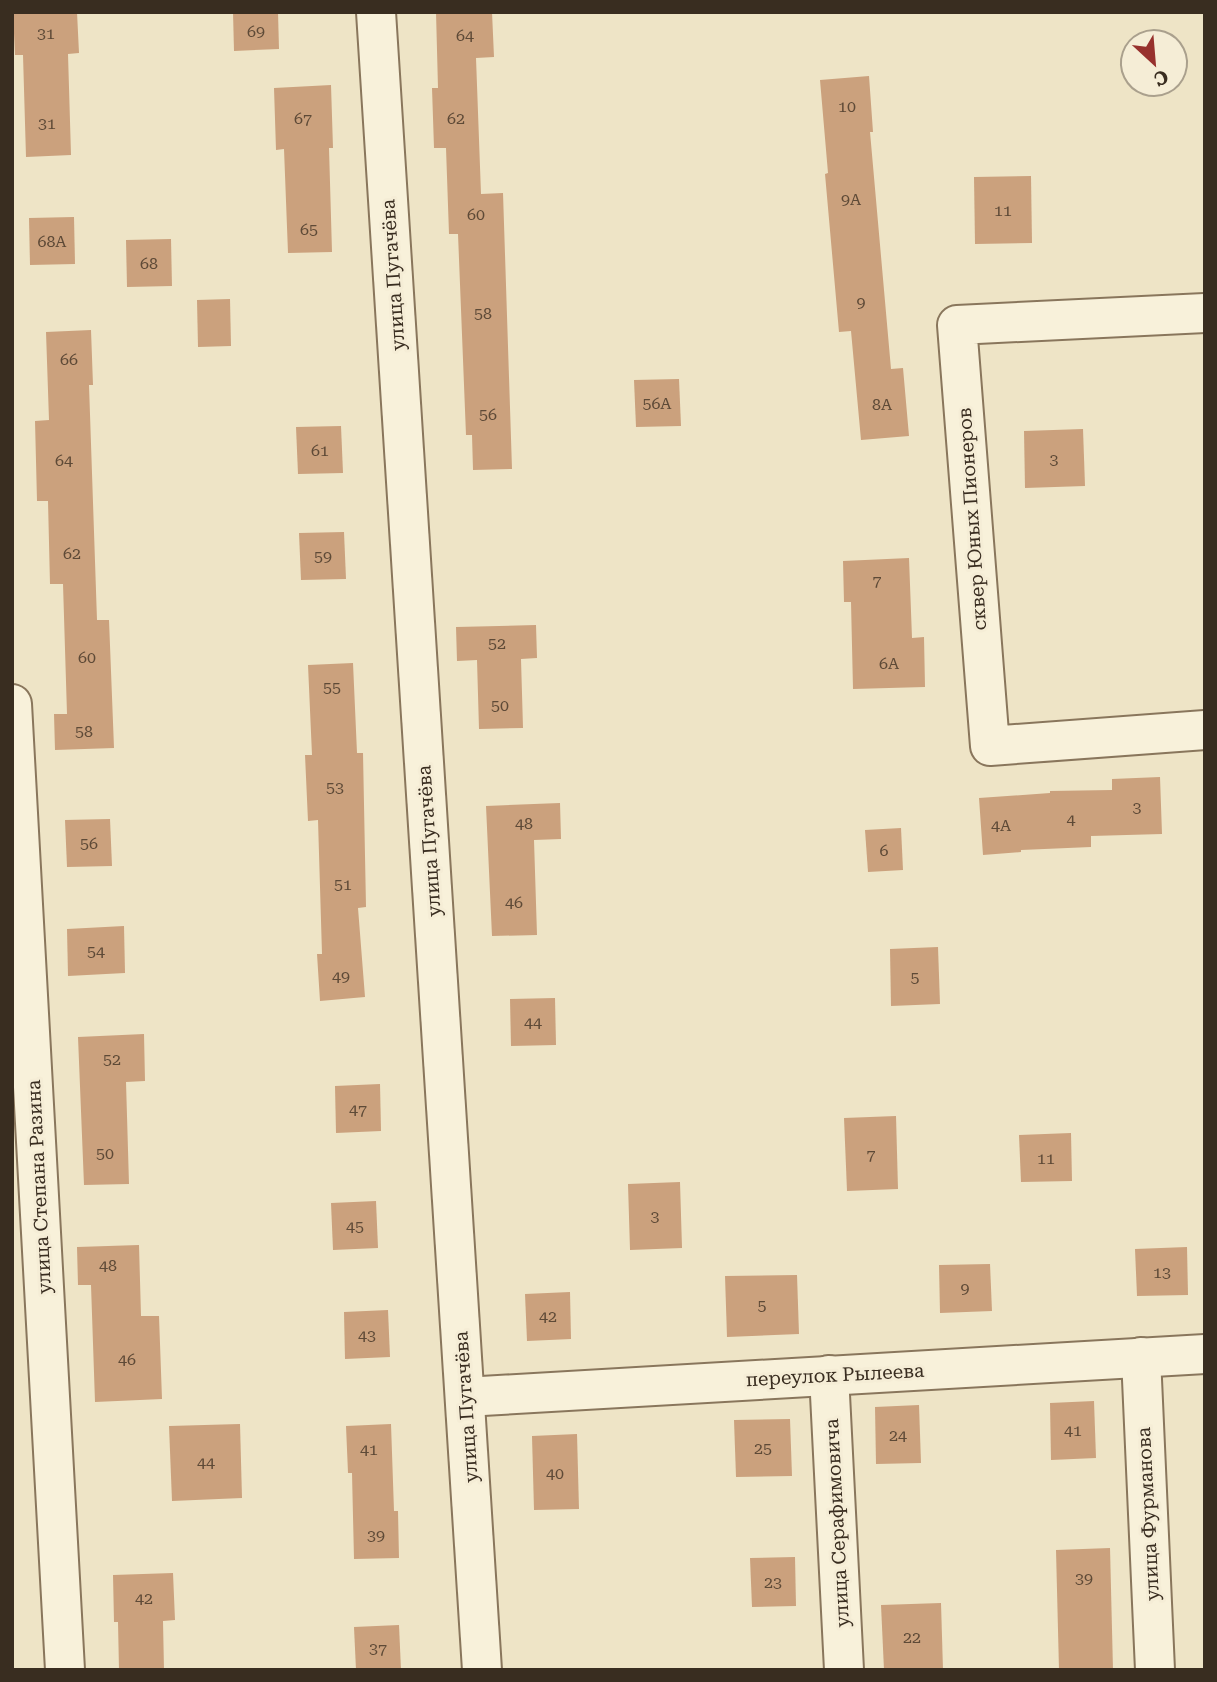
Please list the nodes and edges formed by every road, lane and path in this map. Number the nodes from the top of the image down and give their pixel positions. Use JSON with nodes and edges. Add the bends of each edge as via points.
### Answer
{"nodes":[{"id":1,"x":376,"y":12,"type":"edge"},
{"id":2,"x":1205,"y":313,"type":"edge"},
{"id":3,"x":12,"y":704,"type":"edge"},
{"id":4,"x":1205,"y":730,"type":"edge"},
{"id":5,"x":1205,"y":1354,"type":"edge"},
{"id":6,"x":1141,"y":1357,"type":"junction"},
{"id":7,"x":829,"y":1376,"type":"junction"},
{"id":8,"x":465,"y":1397,"type":"junction"},
{"id":9,"x":65,"y":1670,"type":"edge"},
{"id":10,"x":482,"y":1670,"type":"edge"},
{"id":11,"x":844,"y":1670,"type":"edge"},
{"id":12,"x":1155,"y":1670,"type":"edge"}],
"edges":[{"from":1,"to":8,"type":"street","name":"улица Пугачёва"},
{"from":2,"to":4,"type":"street","name":"сквер Юных Пионеров","via":[[957,325],[990,746]]},
{"from":3,"to":9,"type":"street","name":"улица Степана Разина"},
{"from":5,"to":6,"type":"street","name":"переулок Рылеева"},
{"from":6,"to":7,"type":"street","name":"переулок Рылеева"},
{"from":6,"to":12,"type":"street","name":"улица Фурманова"},
{"from":7,"to":8,"type":"street","name":"переулок Рылеева"},
{"from":7,"to":11,"type":"street","name":"улица Серафимовича"},
{"from":8,"to":10,"type":"street","name":"улица Пугачёва"}]}
